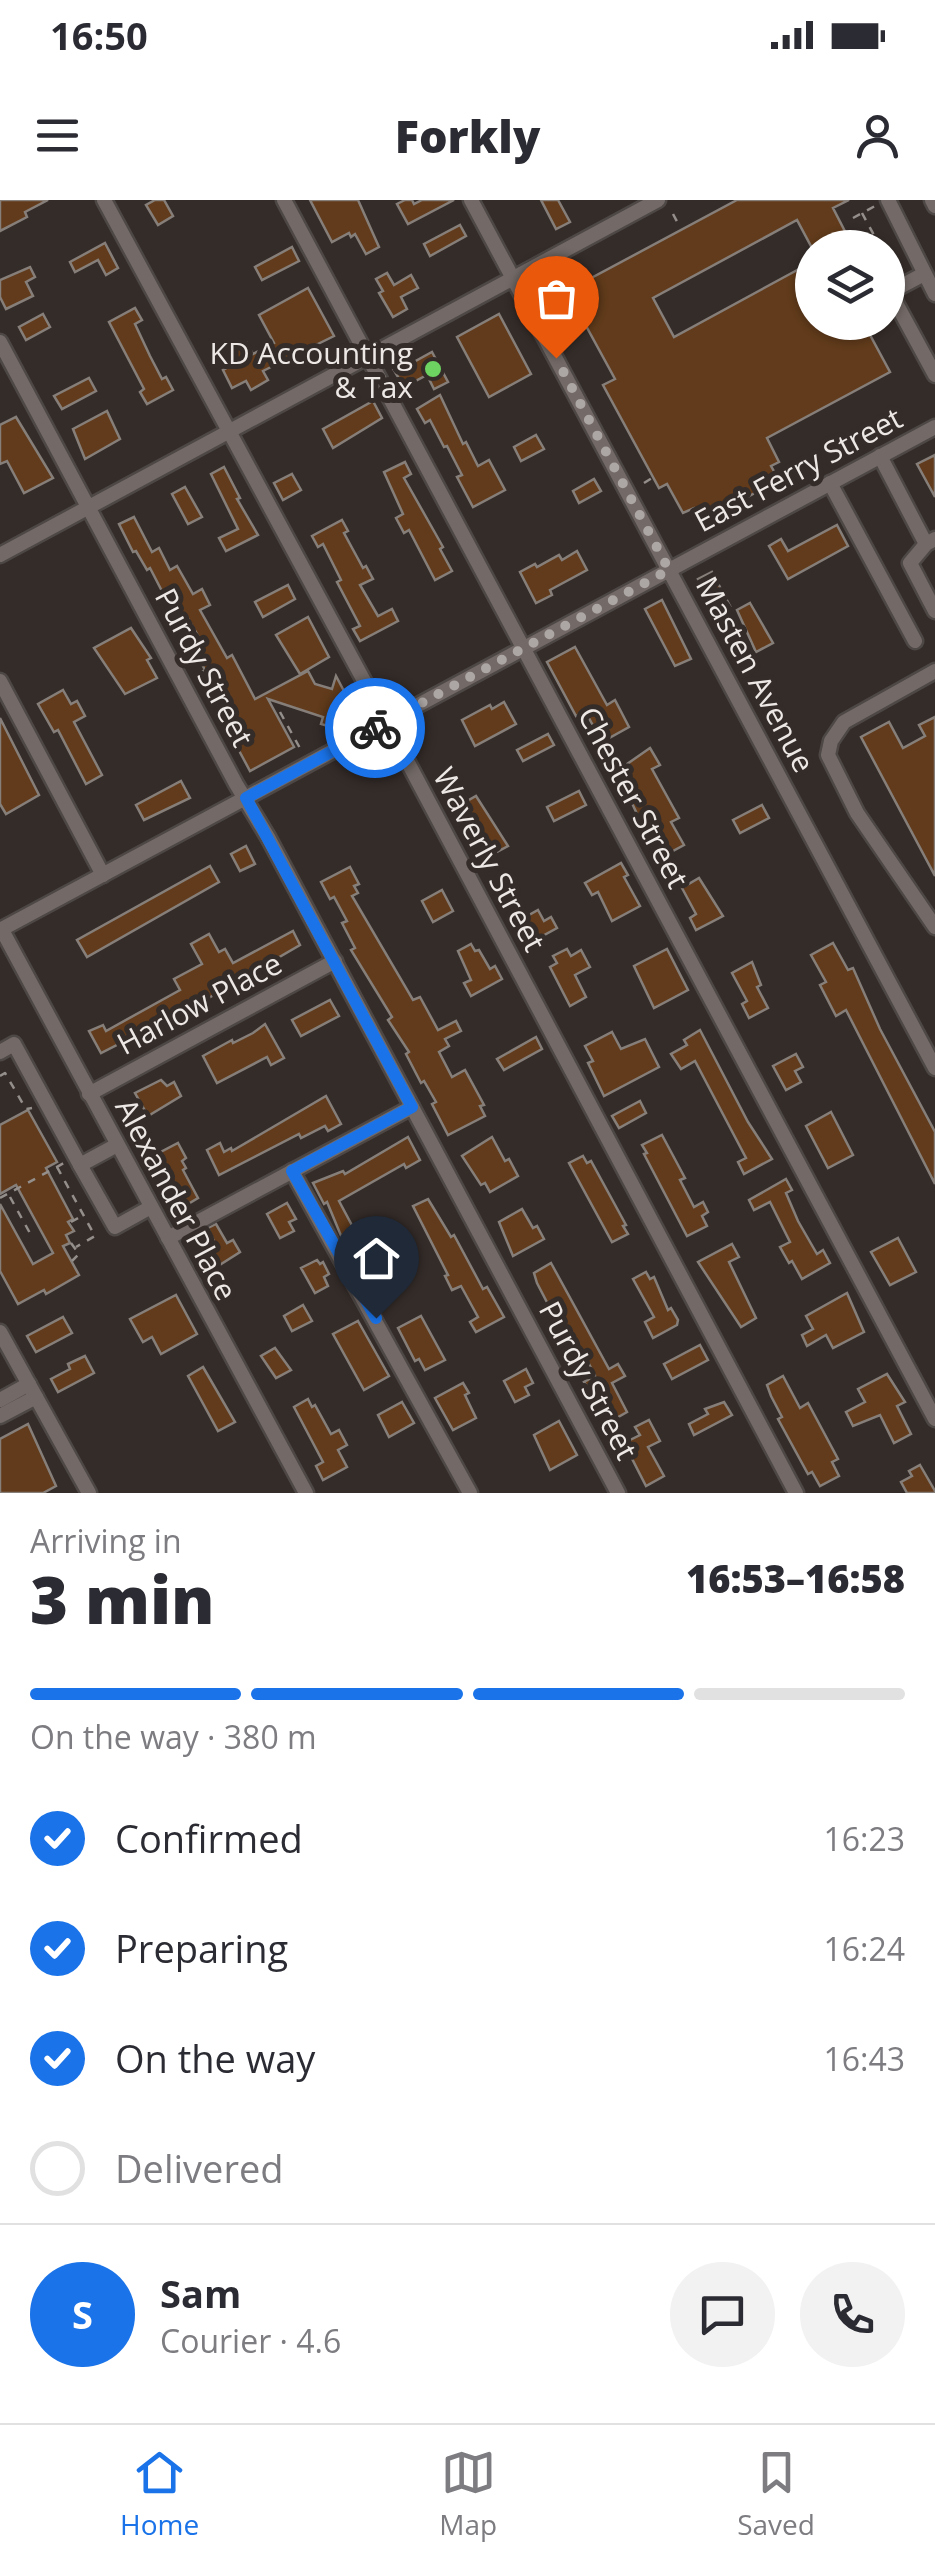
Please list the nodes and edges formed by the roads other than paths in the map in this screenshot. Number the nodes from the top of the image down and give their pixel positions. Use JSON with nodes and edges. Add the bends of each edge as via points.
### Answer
{"nodes":[{"id":1,"x":104,"y":200,"type":"edge"},
{"id":2,"x":284,"y":200,"type":"edge"},
{"id":3,"x":471,"y":200,"type":"edge"},
{"id":4,"x":658,"y":200,"type":"edge"},
{"id":5,"x":888,"y":200,"type":"edge"},
{"id":6,"x":924,"y":274,"type":"junction"},
{"id":7,"x":512,"y":278,"type":"junction"},
{"id":8,"x":935,"y":294,"type":"edge"},
{"id":9,"x":0,"y":342,"type":"edge"},
{"id":10,"x":368,"y":357,"type":"junction"},
{"id":11,"x":935,"y":375,"type":"edge"},
{"id":12,"x":935,"y":426,"type":"edge"},
{"id":13,"x":227,"y":432,"type":"junction"},
{"id":14,"x":880,"y":456,"type":"junction"},
{"id":15,"x":830,"y":483,"type":"junction"},
{"id":16,"x":88,"y":507,"type":"junction"},
{"id":17,"x":930,"y":541,"type":"edge"},
{"id":18,"x":0,"y":555,"type":"edge"},
{"id":19,"x":669,"y":570,"type":"junction"},
{"id":20,"x":935,"y":611,"type":"edge"},
{"id":21,"x":915,"y":641,"type":"dead end"},
{"id":22,"x":523,"y":648,"type":"junction"},
{"id":23,"x":935,"y":671,"type":"edge"},
{"id":24,"x":0,"y":681,"type":"edge"},
{"id":25,"x":384,"y":723,"type":"junction"},
{"id":26,"x":246,"y":798,"type":"junction"},
{"id":27,"x":103,"y":875,"type":"junction"},
{"id":28,"x":935,"y":928,"type":"edge"},
{"id":29,"x":1,"y":930,"type":"edge"},
{"id":30,"x":334,"y":961,"type":"junction"},
{"id":31,"x":0,"y":1052,"type":"edge"},
{"id":32,"x":935,"y":1068,"type":"edge"},
{"id":33,"x":89,"y":1094,"type":"junction"},
{"id":34,"x":412,"y":1107,"type":"junction"},
{"id":35,"x":117,"y":1144,"type":"junction"},
{"id":36,"x":73,"y":1163,"type":"junction"},
{"id":37,"x":292,"y":1171,"type":"junction"},
{"id":38,"x":151,"y":1207,"type":"junction"},
{"id":39,"x":168,"y":1238,"type":"junction"},
{"id":40,"x":0,"y":1332,"type":"edge"},
{"id":41,"x":32,"y":1390,"type":"junction"},
{"id":42,"x":0,"y":1400,"type":"edge"},
{"id":43,"x":0,"y":1416,"type":"edge"},
{"id":44,"x":935,"y":1420,"type":"edge"},
{"id":45,"x":615,"y":1489,"type":"edge"},
{"id":46,"x":90,"y":1493,"type":"edge"},
{"id":47,"x":306,"y":1493,"type":"edge"},
{"id":48,"x":470,"y":1493,"type":"edge"},
{"id":49,"x":596,"y":1493,"type":"edge"},
{"id":50,"x":796,"y":1493,"type":"edge"}],
"edges":[{"from":1,"to":13,"type":"street","name":"Waverly Street"},
{"from":2,"to":10,"type":"street","name":"Chester Street"},
{"from":3,"to":7,"type":"street","name":"Masten Avenue"},
{"from":4,"to":7,"type":"street"},
{"from":5,"to":6,"type":"street"},
{"from":6,"to":8,"type":"street"},
{"from":6,"to":11,"type":"street","via":[[890,292]]},
{"from":7,"to":10,"type":"street"},
{"from":7,"to":19,"type":"street","name":"Masten Avenue"},
{"from":9,"to":16,"type":"street","name":"Purdy Street"},
{"from":10,"to":13,"type":"street"},
{"from":10,"to":22,"type":"street","name":"Chester Street"},
{"from":12,"to":14,"type":"street","name":"East Ferry Street"},
{"from":13,"to":16,"type":"street"},
{"from":13,"to":25,"type":"street","name":"Waverly Street"},
{"from":14,"to":15,"type":"street","name":"East Ferry Street"},
{"from":14,"to":17,"type":"street"},
{"from":15,"to":19,"type":"street","name":"East Ferry Street"},
{"from":15,"to":21,"type":"street"},
{"from":16,"to":18,"type":"street"},
{"from":16,"to":26,"type":"street","name":"Purdy Street"},
{"from":17,"to":20,"type":"street","via":[[910,563]]},
{"from":19,"to":22,"type":"street","name":"East Ferry Street"},
{"from":19,"to":32,"type":"street","name":"Masten Avenue"},
{"from":22,"to":25,"type":"street","name":"East Ferry Street"},
{"from":22,"to":44,"type":"street","name":"Chester Street"},
{"from":23,"to":28,"type":"street","via":[[844,722],[828,755],[857,813]]},
{"from":24,"to":27,"type":"street"},
{"from":25,"to":26,"type":"street","name":"East Ferry Street"},
{"from":25,"to":50,"type":"street","name":"Waverly Street"},
{"from":26,"to":27,"type":"street","name":"East Ferry Street"},
{"from":26,"to":30,"type":"street","name":"Purdy Street"},
{"from":27,"to":29,"type":"street","name":"East Ferry Street"},
{"from":29,"to":33,"type":"street","name":"Alexander Place"},
{"from":30,"to":33,"type":"street","name":"Harlow Place"},
{"from":30,"to":34,"type":"street","name":"Purdy Street"},
{"from":31,"to":36,"type":"street","via":[[14,1044]]},
{"from":33,"to":35,"type":"street","name":"Alexander Place"},
{"from":34,"to":37,"type":"street"},
{"from":34,"to":45,"type":"street","name":"Purdy Street"},
{"from":35,"to":36,"type":"street"},
{"from":35,"to":38,"type":"street","name":"Alexander Place"},
{"from":36,"to":38,"type":"street","via":[[115,1227]]},
{"from":37,"to":39,"type":"street"},
{"from":37,"to":48,"type":"street"},
{"from":38,"to":39,"type":"street","name":"Alexander Place"},
{"from":39,"to":47,"type":"street","name":"Alexander Place"},
{"from":40,"to":41,"type":"street"},
{"from":41,"to":42,"type":"street"},
{"from":41,"to":43,"type":"street"},
{"from":41,"to":46,"type":"street"},
{"from":45,"to":49,"type":"street"}]}
